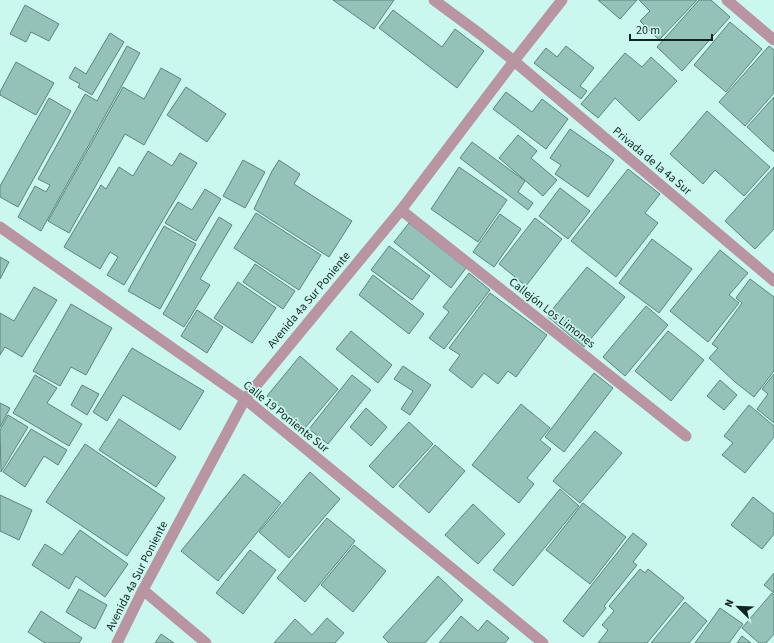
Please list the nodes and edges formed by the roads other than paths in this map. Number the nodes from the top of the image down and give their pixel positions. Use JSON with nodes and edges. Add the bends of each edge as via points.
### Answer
{"nodes":[{"id":1,"x":434,"y":0,"type":"edge"},
{"id":2,"x":562,"y":0,"type":"edge"},
{"id":3,"x":726,"y":0,"type":"edge"},
{"id":4,"x":774,"y":40,"type":"edge"},
{"id":5,"x":514,"y":61,"type":"junction"},
{"id":6,"x":401,"y":210,"type":"junction"},
{"id":7,"x":0,"y":227,"type":"edge"},
{"id":8,"x":774,"y":281,"type":"edge"},
{"id":9,"x":245,"y":399,"type":"junction"},
{"id":10,"x":686,"y":436,"type":"dead end"},
{"id":11,"x":143,"y":590,"type":"junction"},
{"id":12,"x":117,"y":643,"type":"edge"},
{"id":13,"x":206,"y":643,"type":"edge"},
{"id":14,"x":543,"y":643,"type":"edge"}],
"edges":[{"from":1,"to":5,"type":"street","name":"Privada de la 4a Sur"},
{"from":2,"to":5,"type":"street","name":"Avenida 4a Sur Poniente"},
{"from":3,"to":4,"type":"street"},
{"from":5,"to":6,"type":"street","name":"Avenida 4a Sur Poniente"},
{"from":5,"to":8,"type":"street","name":"Privada de la 4a Sur"},
{"from":6,"to":9,"type":"street","name":"Avenida 4a Sur Poniente"},
{"from":6,"to":10,"type":"street","name":"Callejón Los Limones"},
{"from":7,"to":9,"type":"street","name":"Calle 19 Poniente Sur"},
{"from":9,"to":11,"type":"street","name":"Avenida 4a Sur Poniente"},
{"from":9,"to":14,"type":"street","name":"Calle 19 Poniente Sur"},
{"from":11,"to":12,"type":"street","name":"Avenida 4a Sur Poniente"},
{"from":11,"to":13,"type":"street"}]}
